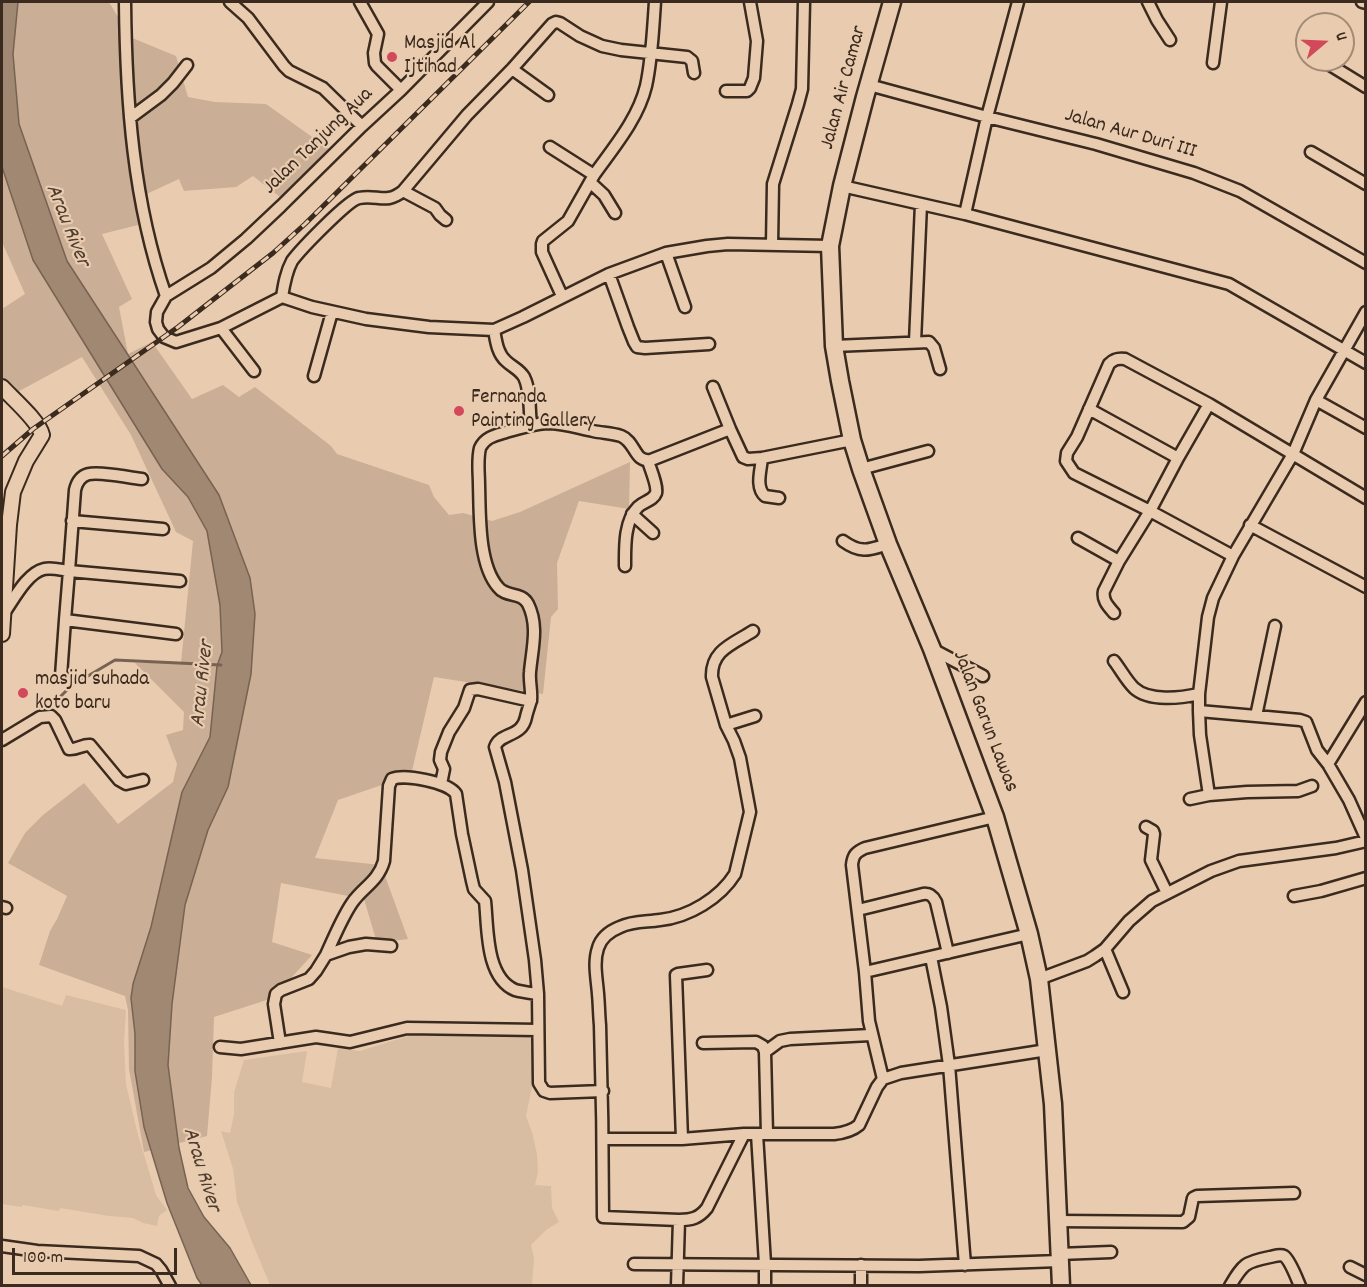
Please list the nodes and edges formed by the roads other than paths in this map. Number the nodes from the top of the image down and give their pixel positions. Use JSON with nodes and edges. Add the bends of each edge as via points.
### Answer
{"nodes":[{"id":1,"x":125,"y":2,"type":"edge"},
{"id":2,"x":230,"y":2,"type":"edge"},
{"id":3,"x":360,"y":2,"type":"edge"},
{"id":4,"x":656,"y":2,"type":"edge"},
{"id":5,"x":750,"y":2,"type":"edge"},
{"id":6,"x":804,"y":2,"type":"edge"},
{"id":7,"x":892,"y":2,"type":"edge"},
{"id":8,"x":1018,"y":2,"type":"edge"},
{"id":9,"x":1148,"y":2,"type":"edge"},
{"id":10,"x":1221,"y":2,"type":"edge"},
{"id":11,"x":482,"y":3,"type":"edge"},
{"id":12,"x":1170,"y":40,"type":"dead end"},
{"id":13,"x":650,"y":53,"type":"junction"},
{"id":14,"x":1213,"y":63,"type":"dead end"},
{"id":15,"x":187,"y":65,"type":"dead end"},
{"id":16,"x":512,"y":69,"type":"junction"},
{"id":17,"x":1341,"y":72,"type":"edge"},
{"id":18,"x":694,"y":73,"type":"dead end"},
{"id":19,"x":868,"y":85,"type":"junction"},
{"id":20,"x":1365,"y":87,"type":"edge"},
{"id":21,"x":401,"y":90,"type":"junction"},
{"id":22,"x":726,"y":92,"type":"dead end"},
{"id":23,"x":548,"y":95,"type":"dead end"},
{"id":24,"x":987,"y":117,"type":"junction"},
{"id":25,"x":130,"y":118,"type":"junction"},
{"id":26,"x":362,"y":126,"type":"junction"},
{"id":27,"x":550,"y":147,"type":"dead end"},
{"id":28,"x":1311,"y":152,"type":"dead end"},
{"id":29,"x":593,"y":179,"type":"junction"},
{"id":30,"x":1365,"y":184,"type":"edge"},
{"id":31,"x":842,"y":186,"type":"junction"},
{"id":32,"x":403,"y":191,"type":"junction"},
{"id":33,"x":921,"y":204,"type":"junction"},
{"id":34,"x":615,"y":213,"type":"dead end"},
{"id":35,"x":965,"y":214,"type":"junction"},
{"id":36,"x":446,"y":220,"type":"dead end"},
{"id":37,"x":772,"y":245,"type":"junction"},
{"id":38,"x":830,"y":246,"type":"junction"},
{"id":39,"x":666,"y":253,"type":"junction"},
{"id":40,"x":1365,"y":263,"type":"edge"},
{"id":41,"x":609,"y":274,"type":"junction"},
{"id":42,"x":166,"y":296,"type":"junction"},
{"id":43,"x":562,"y":296,"type":"junction"},
{"id":44,"x":282,"y":297,"type":"junction"},
{"id":45,"x":685,"y":307,"type":"dead end"},
{"id":46,"x":332,"y":312,"type":"junction"},
{"id":47,"x":1365,"y":312,"type":"edge"},
{"id":48,"x":221,"y":328,"type":"junction"},
{"id":49,"x":494,"y":330,"type":"junction"},
{"id":50,"x":915,"y":342,"type":"junction"},
{"id":51,"x":709,"y":344,"type":"dead end"},
{"id":52,"x":834,"y":346,"type":"junction"},
{"id":53,"x":1344,"y":351,"type":"junction"},
{"id":54,"x":1365,"y":363,"type":"edge"},
{"id":55,"x":940,"y":369,"type":"dead end"},
{"id":56,"x":254,"y":371,"type":"dead end"},
{"id":57,"x":314,"y":376,"type":"dead end"},
{"id":58,"x":2,"y":387,"type":"edge"},
{"id":59,"x":713,"y":387,"type":"dead end"},
{"id":60,"x":1317,"y":400,"type":"junction"},
{"id":61,"x":1209,"y":404,"type":"junction"},
{"id":62,"x":1089,"y":409,"type":"junction"},
{"id":63,"x":531,"y":425,"type":"junction"},
{"id":64,"x":1365,"y":428,"type":"edge"},
{"id":65,"x":730,"y":429,"type":"junction"},
{"id":66,"x":852,"y":440,"type":"junction"},
{"id":67,"x":928,"y":452,"type":"dead end"},
{"id":68,"x":1293,"y":454,"type":"junction"},
{"id":69,"x":762,"y":458,"type":"junction"},
{"id":70,"x":1178,"y":458,"type":"junction"},
{"id":71,"x":648,"y":461,"type":"junction"},
{"id":72,"x":861,"y":469,"type":"junction"},
{"id":73,"x":142,"y":479,"type":"dead end"},
{"id":74,"x":779,"y":498,"type":"dead end"},
{"id":75,"x":1365,"y":498,"type":"edge"},
{"id":76,"x":1150,"y":511,"type":"junction"},
{"id":77,"x":632,"y":514,"type":"junction"},
{"id":78,"x":72,"y":521,"type":"junction"},
{"id":79,"x":1250,"y":525,"type":"junction"},
{"id":80,"x":5,"y":526,"type":"edge"},
{"id":81,"x":163,"y":529,"type":"dead end"},
{"id":82,"x":653,"y":533,"type":"dead end"},
{"id":83,"x":1078,"y":538,"type":"dead end"},
{"id":84,"x":843,"y":541,"type":"dead end"},
{"id":85,"x":888,"y":544,"type":"junction"},
{"id":86,"x":1233,"y":556,"type":"junction"},
{"id":87,"x":1119,"y":561,"type":"junction"},
{"id":88,"x":626,"y":566,"type":"dead end"},
{"id":89,"x":69,"y":571,"type":"junction"},
{"id":90,"x":180,"y":581,"type":"dead end"},
{"id":91,"x":1365,"y":587,"type":"edge"},
{"id":92,"x":3,"y":613,"type":"edge"},
{"id":93,"x":1114,"y":613,"type":"dead end"},
{"id":94,"x":65,"y":620,"type":"junction"},
{"id":95,"x":1275,"y":626,"type":"dead end"},
{"id":96,"x":753,"y":631,"type":"dead end"},
{"id":97,"x":2,"y":634,"type":"edge"},
{"id":98,"x":176,"y":634,"type":"dead end"},
{"id":99,"x":932,"y":650,"type":"junction"},
{"id":100,"x":1114,"y":661,"type":"dead end"},
{"id":101,"x":61,"y":676,"type":"dead end"},
{"id":102,"x":983,"y":676,"type":"dead end"},
{"id":103,"x":1199,"y":694,"type":"junction"},
{"id":104,"x":531,"y":701,"type":"junction"},
{"id":105,"x":1365,"y":702,"type":"edge"},
{"id":106,"x":1199,"y":711,"type":"junction"},
{"id":107,"x":755,"y":716,"type":"dead end"},
{"id":108,"x":1256,"y":716,"type":"junction"},
{"id":109,"x":726,"y":725,"type":"junction"},
{"id":110,"x":2,"y":740,"type":"edge"},
{"id":111,"x":1328,"y":764,"type":"junction"},
{"id":112,"x":142,"y":780,"type":"dead end"},
{"id":113,"x":441,"y":783,"type":"junction"},
{"id":114,"x":1312,"y":786,"type":"dead end"},
{"id":115,"x":1209,"y":795,"type":"junction"},
{"id":116,"x":1190,"y":799,"type":"dead end"},
{"id":117,"x":995,"y":817,"type":"junction"},
{"id":118,"x":1146,"y":827,"type":"dead end"},
{"id":119,"x":1365,"y":840,"type":"edge"},
{"id":120,"x":1365,"y":878,"type":"edge"},
{"id":121,"x":1167,"y":893,"type":"junction"},
{"id":122,"x":1294,"y":896,"type":"dead end"},
{"id":123,"x":858,"y":910,"type":"junction"},
{"id":124,"x":1029,"y":934,"type":"junction"},
{"id":125,"x":391,"y":946,"type":"dead end"},
{"id":126,"x":1105,"y":949,"type":"junction"},
{"id":127,"x":948,"y":953,"type":"junction"},
{"id":128,"x":326,"y":955,"type":"junction"},
{"id":129,"x":931,"y":957,"type":"junction"},
{"id":130,"x":707,"y":970,"type":"dead end"},
{"id":131,"x":865,"y":972,"type":"junction"},
{"id":132,"x":1039,"y":979,"type":"junction"},
{"id":133,"x":1123,"y":992,"type":"dead end"},
{"id":134,"x":538,"y":994,"type":"junction"},
{"id":135,"x":538,"y":1030,"type":"junction"},
{"id":136,"x":871,"y":1035,"type":"junction"},
{"id":137,"x":280,"y":1043,"type":"junction"},
{"id":138,"x":703,"y":1043,"type":"dead end"},
{"id":139,"x":219,"y":1047,"type":"dead end"},
{"id":140,"x":1047,"y":1050,"type":"junction"},
{"id":141,"x":765,"y":1052,"type":"junction"},
{"id":142,"x":949,"y":1065,"type":"junction"},
{"id":143,"x":883,"y":1079,"type":"junction"},
{"id":144,"x":603,"y":1091,"type":"junction"},
{"id":145,"x":744,"y":1134,"type":"junction"},
{"id":146,"x":762,"y":1134,"type":"junction"},
{"id":147,"x":603,"y":1139,"type":"junction"},
{"id":148,"x":682,"y":1139,"type":"junction"},
{"id":149,"x":1294,"y":1192,"type":"dead end"},
{"id":150,"x":679,"y":1220,"type":"junction"},
{"id":151,"x":1057,"y":1221,"type":"junction"},
{"id":152,"x":2,"y":1246,"type":"edge"},
{"id":153,"x":1112,"y":1252,"type":"dead end"},
{"id":154,"x":1059,"y":1258,"type":"junction"},
{"id":155,"x":634,"y":1264,"type":"dead end"},
{"id":156,"x":677,"y":1264,"type":"junction"},
{"id":157,"x":765,"y":1264,"type":"junction"},
{"id":158,"x":861,"y":1265,"type":"junction"},
{"id":159,"x":965,"y":1265,"type":"junction"},
{"id":160,"x":1350,"y":1267,"type":"dead end"},
{"id":161,"x":1365,"y":1275,"type":"edge"},
{"id":162,"x":170,"y":1286,"type":"edge"},
{"id":163,"x":677,"y":1286,"type":"edge"},
{"id":164,"x":765,"y":1286,"type":"edge"},
{"id":165,"x":861,"y":1286,"type":"edge"},
{"id":166,"x":1061,"y":1286,"type":"edge"},
{"id":167,"x":1230,"y":1286,"type":"edge"},
{"id":168,"x":1300,"y":1286,"type":"edge"}],
"edges":[{"from":1,"to":25,"type":"street"},
{"from":2,"to":26,"type":"street","via":[[248,18],[289,71],[323,88]]},
{"from":3,"to":21,"type":"street","via":[[378,34],[374,57],[377,66]]},
{"from":4,"to":13,"type":"street"},
{"from":5,"to":22,"type":"street","via":[[757,41],[752,84],[745,92]]},
{"from":6,"to":37,"type":"street","via":[[802,89],[773,184]]},
{"from":7,"to":19,"type":"main road","name":"Jalan Air Camar"},
{"from":8,"to":24,"type":"street"},
{"from":9,"to":12,"type":"street"},
{"from":10,"to":14,"type":"street"},
{"from":11,"to":21,"type":"street","name":"Jalan Tanjung Aua"},
{"from":13,"to":16,"type":"street","via":[[602,46],[556,22]]},
{"from":13,"to":18,"type":"street","via":[[687,57]]},
{"from":13,"to":29,"type":"street","via":[[646,86],[636,112]]},
{"from":15,"to":25,"type":"street","via":[[167,90]]},
{"from":16,"to":23,"type":"street"},
{"from":16,"to":32,"type":"street"},
{"from":17,"to":20,"type":"street"},
{"from":19,"to":24,"type":"street","name":"Jalan Aur Duri III"},
{"from":19,"to":31,"type":"main road","name":"Jalan Air Camar"},
{"from":21,"to":26,"type":"street","name":"Jalan Tanjung Aua"},
{"from":24,"to":35,"type":"street"},
{"from":24,"to":40,"type":"street","name":"Jalan Aur Duri III","via":[[1194,173],[1240,191]]},
{"from":25,"to":42,"type":"street","via":[[142,207]]},
{"from":26,"to":42,"type":"street","name":"Jalan Tanjung Aua","via":[[246,239],[211,268]]},
{"from":27,"to":29,"type":"street"},
{"from":28,"to":30,"type":"street"},
{"from":29,"to":34,"type":"street"},
{"from":29,"to":43,"type":"street","via":[[568,221],[542,244]]},
{"from":31,"to":33,"type":"street"},
{"from":31,"to":38,"type":"main road","name":"Jalan Garun Lawas"},
{"from":32,"to":36,"type":"street","via":[[435,208]]},
{"from":32,"to":44,"type":"street","via":[[390,198],[360,197],[350,203],[293,261]]},
{"from":33,"to":35,"type":"street"},
{"from":33,"to":50,"type":"street"},
{"from":35,"to":53,"type":"street","via":[[1228,284]]},
{"from":37,"to":38,"type":"street"},
{"from":37,"to":39,"type":"street","via":[[717,245]]},
{"from":38,"to":52,"type":"main road","name":"Jalan Garun Lawas"},
{"from":39,"to":41,"type":"street"},
{"from":39,"to":45,"type":"street"},
{"from":41,"to":43,"type":"street"},
{"from":41,"to":51,"type":"street","via":[[637,347]]},
{"from":42,"to":48,"type":"street","via":[[155,319],[166,339],[179,342]]},
{"from":43,"to":49,"type":"street"},
{"from":44,"to":46,"type":"street"},
{"from":44,"to":48,"type":"street"},
{"from":46,"to":49,"type":"street","via":[[429,327]]},
{"from":46,"to":57,"type":"street"},
{"from":47,"to":53,"type":"street"},
{"from":48,"to":56,"type":"street"},
{"from":49,"to":63,"type":"street","via":[[501,355],[525,379]]},
{"from":50,"to":52,"type":"street"},
{"from":50,"to":55,"type":"street","via":[[933,345]]},
{"from":52,"to":66,"type":"main road","name":"Jalan Garun Lawas"},
{"from":53,"to":54,"type":"street"},
{"from":53,"to":60,"type":"street"},
{"from":58,"to":80,"type":"street","via":[[42,435],[14,486]]},
{"from":59,"to":65,"type":"street"},
{"from":60,"to":64,"type":"street"},
{"from":60,"to":68,"type":"street"},
{"from":61,"to":62,"type":"street","via":[[1118,358],[1109,364]]},
{"from":61,"to":68,"type":"street"},
{"from":61,"to":70,"type":"street"},
{"from":62,"to":70,"type":"street"},
{"from":62,"to":76,"type":"street","via":[[1066,461],[1074,473]]},
{"from":63,"to":71,"type":"street","via":[[560,424],[620,436],[642,460]]},
{"from":63,"to":104,"type":"street","via":[[487,439],[479,453],[485,559],[499,590],[524,598],[533,619]]},
{"from":65,"to":69,"type":"street","via":[[743,457]]},
{"from":65,"to":71,"type":"street"},
{"from":66,"to":69,"type":"street"},
{"from":66,"to":72,"type":"main road","name":"Jalan Garun Lawas"},
{"from":67,"to":72,"type":"street"},
{"from":68,"to":75,"type":"street"},
{"from":68,"to":79,"type":"street"},
{"from":69,"to":74,"type":"street","via":[[760,490],[765,496]]},
{"from":70,"to":76,"type":"street"},
{"from":71,"to":77,"type":"street","via":[[656,493]]},
{"from":72,"to":85,"type":"main road","name":"Jalan Garun Lawas"},
{"from":73,"to":78,"type":"street","via":[[85,475],[76,485]]},
{"from":76,"to":86,"type":"street"},
{"from":76,"to":87,"type":"street"},
{"from":77,"to":82,"type":"street"},
{"from":77,"to":88,"type":"street"},
{"from":78,"to":81,"type":"street"},
{"from":78,"to":89,"type":"street"},
{"from":79,"to":86,"type":"street"},
{"from":79,"to":91,"type":"street"},
{"from":80,"to":92,"type":"street"},
{"from":83,"to":87,"type":"street"},
{"from":84,"to":85,"type":"street","via":[[860,550]]},
{"from":85,"to":99,"type":"main road","name":"Jalan Garun Lawas"},
{"from":86,"to":103,"type":"street","via":[[1210,608]]},
{"from":87,"to":93,"type":"street","via":[[1103,593]]},
{"from":89,"to":90,"type":"street"},
{"from":89,"to":92,"type":"street","via":[[50,568],[34,573]]},
{"from":89,"to":94,"type":"street"},
{"from":92,"to":97,"type":"street"},
{"from":94,"to":98,"type":"street"},
{"from":94,"to":101,"type":"street"},
{"from":95,"to":108,"type":"street"},
{"from":96,"to":109,"type":"street","via":[[720,652],[713,663],[712,677]]},
{"from":99,"to":102,"type":"street"},
{"from":99,"to":117,"type":"main road","name":"Jalan Garun Lawas"},
{"from":100,"to":103,"type":"street","via":[[1143,693],[1174,698]]},
{"from":103,"to":106,"type":"street"},
{"from":104,"to":113,"type":"street","via":[[470,690],[441,752]]},
{"from":104,"to":134,"type":"street","via":[[520,730],[500,739],[495,747],[520,859]]},
{"from":105,"to":111,"type":"street"},
{"from":106,"to":108,"type":"street"},
{"from":106,"to":115,"type":"street"},
{"from":107,"to":109,"type":"street"},
{"from":108,"to":111,"type":"street","via":[[1304,720]]},
{"from":109,"to":144,"type":"street","via":[[740,758],[750,812],[738,867],[731,881],[709,901],[663,920],[628,923],[604,937],[598,946]]},
{"from":110,"to":112,"type":"street","via":[[40,717],[51,716],[69,749],[90,745],[119,780],[126,784]]},
{"from":111,"to":119,"type":"street"},
{"from":113,"to":128,"type":"street","via":[[392,779],[382,869],[351,904]]},
{"from":113,"to":134,"type":"street","via":[[456,794],[474,889],[485,901],[488,938],[497,972],[512,988]]},
{"from":114,"to":115,"type":"street","via":[[1298,791]]},
{"from":115,"to":116,"type":"street"},
{"from":117,"to":123,"type":"street","via":[[856,852],[852,865]]},
{"from":117,"to":124,"type":"main road","name":"Jalan Garun Lawas"},
{"from":118,"to":121,"type":"street","via":[[1154,834],[1151,860]]},
{"from":119,"to":121,"type":"street","via":[[1336,848],[1239,861]]},
{"from":120,"to":122,"type":"street"},
{"from":121,"to":126,"type":"street","via":[[1142,909]]},
{"from":123,"to":127,"type":"street","via":[[928,893],[936,902]]},
{"from":123,"to":131,"type":"street"},
{"from":124,"to":127,"type":"street"},
{"from":124,"to":132,"type":"main road","name":"Jalan Garun Lawas"},
{"from":125,"to":128,"type":"street","via":[[366,944]]},
{"from":126,"to":132,"type":"street","via":[[1087,961]]},
{"from":126,"to":133,"type":"street"},
{"from":127,"to":129,"type":"street"},
{"from":128,"to":137,"type":"street","via":[[309,979],[275,996]]},
{"from":129,"to":131,"type":"street"},
{"from":129,"to":142,"type":"street"},
{"from":130,"to":148,"type":"street","via":[[675,976]]},
{"from":131,"to":136,"type":"street"},
{"from":132,"to":140,"type":"main road","name":"Jalan Garun Lawas"},
{"from":134,"to":135,"type":"street"},
{"from":135,"to":137,"type":"street","via":[[407,1028],[350,1042],[316,1037]]},
{"from":135,"to":144,"type":"street","via":[[539,1083],[544,1091]]},
{"from":136,"to":141,"type":"street","via":[[790,1039]]},
{"from":136,"to":143,"type":"street"},
{"from":137,"to":139,"type":"street","via":[[241,1049]]},
{"from":138,"to":141,"type":"street","via":[[756,1042],[762,1044]]},
{"from":140,"to":142,"type":"street"},
{"from":140,"to":151,"type":"main road","name":"Jalan Garun Lawas"},
{"from":141,"to":146,"type":"street"},
{"from":142,"to":143,"type":"street"},
{"from":142,"to":159,"type":"street"},
{"from":143,"to":146,"type":"street","via":[[861,1123],[854,1129],[834,1134]]},
{"from":144,"to":147,"type":"street"},
{"from":145,"to":146,"type":"street"},
{"from":145,"to":148,"type":"street"},
{"from":145,"to":150,"type":"street","via":[[703,1212],[691,1220]]},
{"from":146,"to":157,"type":"street"},
{"from":147,"to":148,"type":"street"},
{"from":147,"to":150,"type":"street","via":[[603,1217]]},
{"from":149,"to":151,"type":"street","via":[[1197,1196],[1183,1222]]},
{"from":150,"to":156,"type":"street"},
{"from":151,"to":154,"type":"main road","name":"Jalan Garun Lawas"},
{"from":152,"to":162,"type":"street","via":[[139,1256],[156,1264]]},
{"from":153,"to":154,"type":"street"},
{"from":154,"to":159,"type":"street"},
{"from":154,"to":166,"type":"main road","name":"Jalan Garun Lawas"},
{"from":155,"to":156,"type":"street"},
{"from":156,"to":157,"type":"street"},
{"from":156,"to":163,"type":"street"},
{"from":157,"to":158,"type":"street"},
{"from":157,"to":164,"type":"street"},
{"from":158,"to":159,"type":"street"},
{"from":158,"to":165,"type":"street"},
{"from":160,"to":161,"type":"street"},
{"from":167,"to":168,"type":"street","via":[[1240,1268],[1251,1261],[1278,1255],[1288,1261]]}]}
